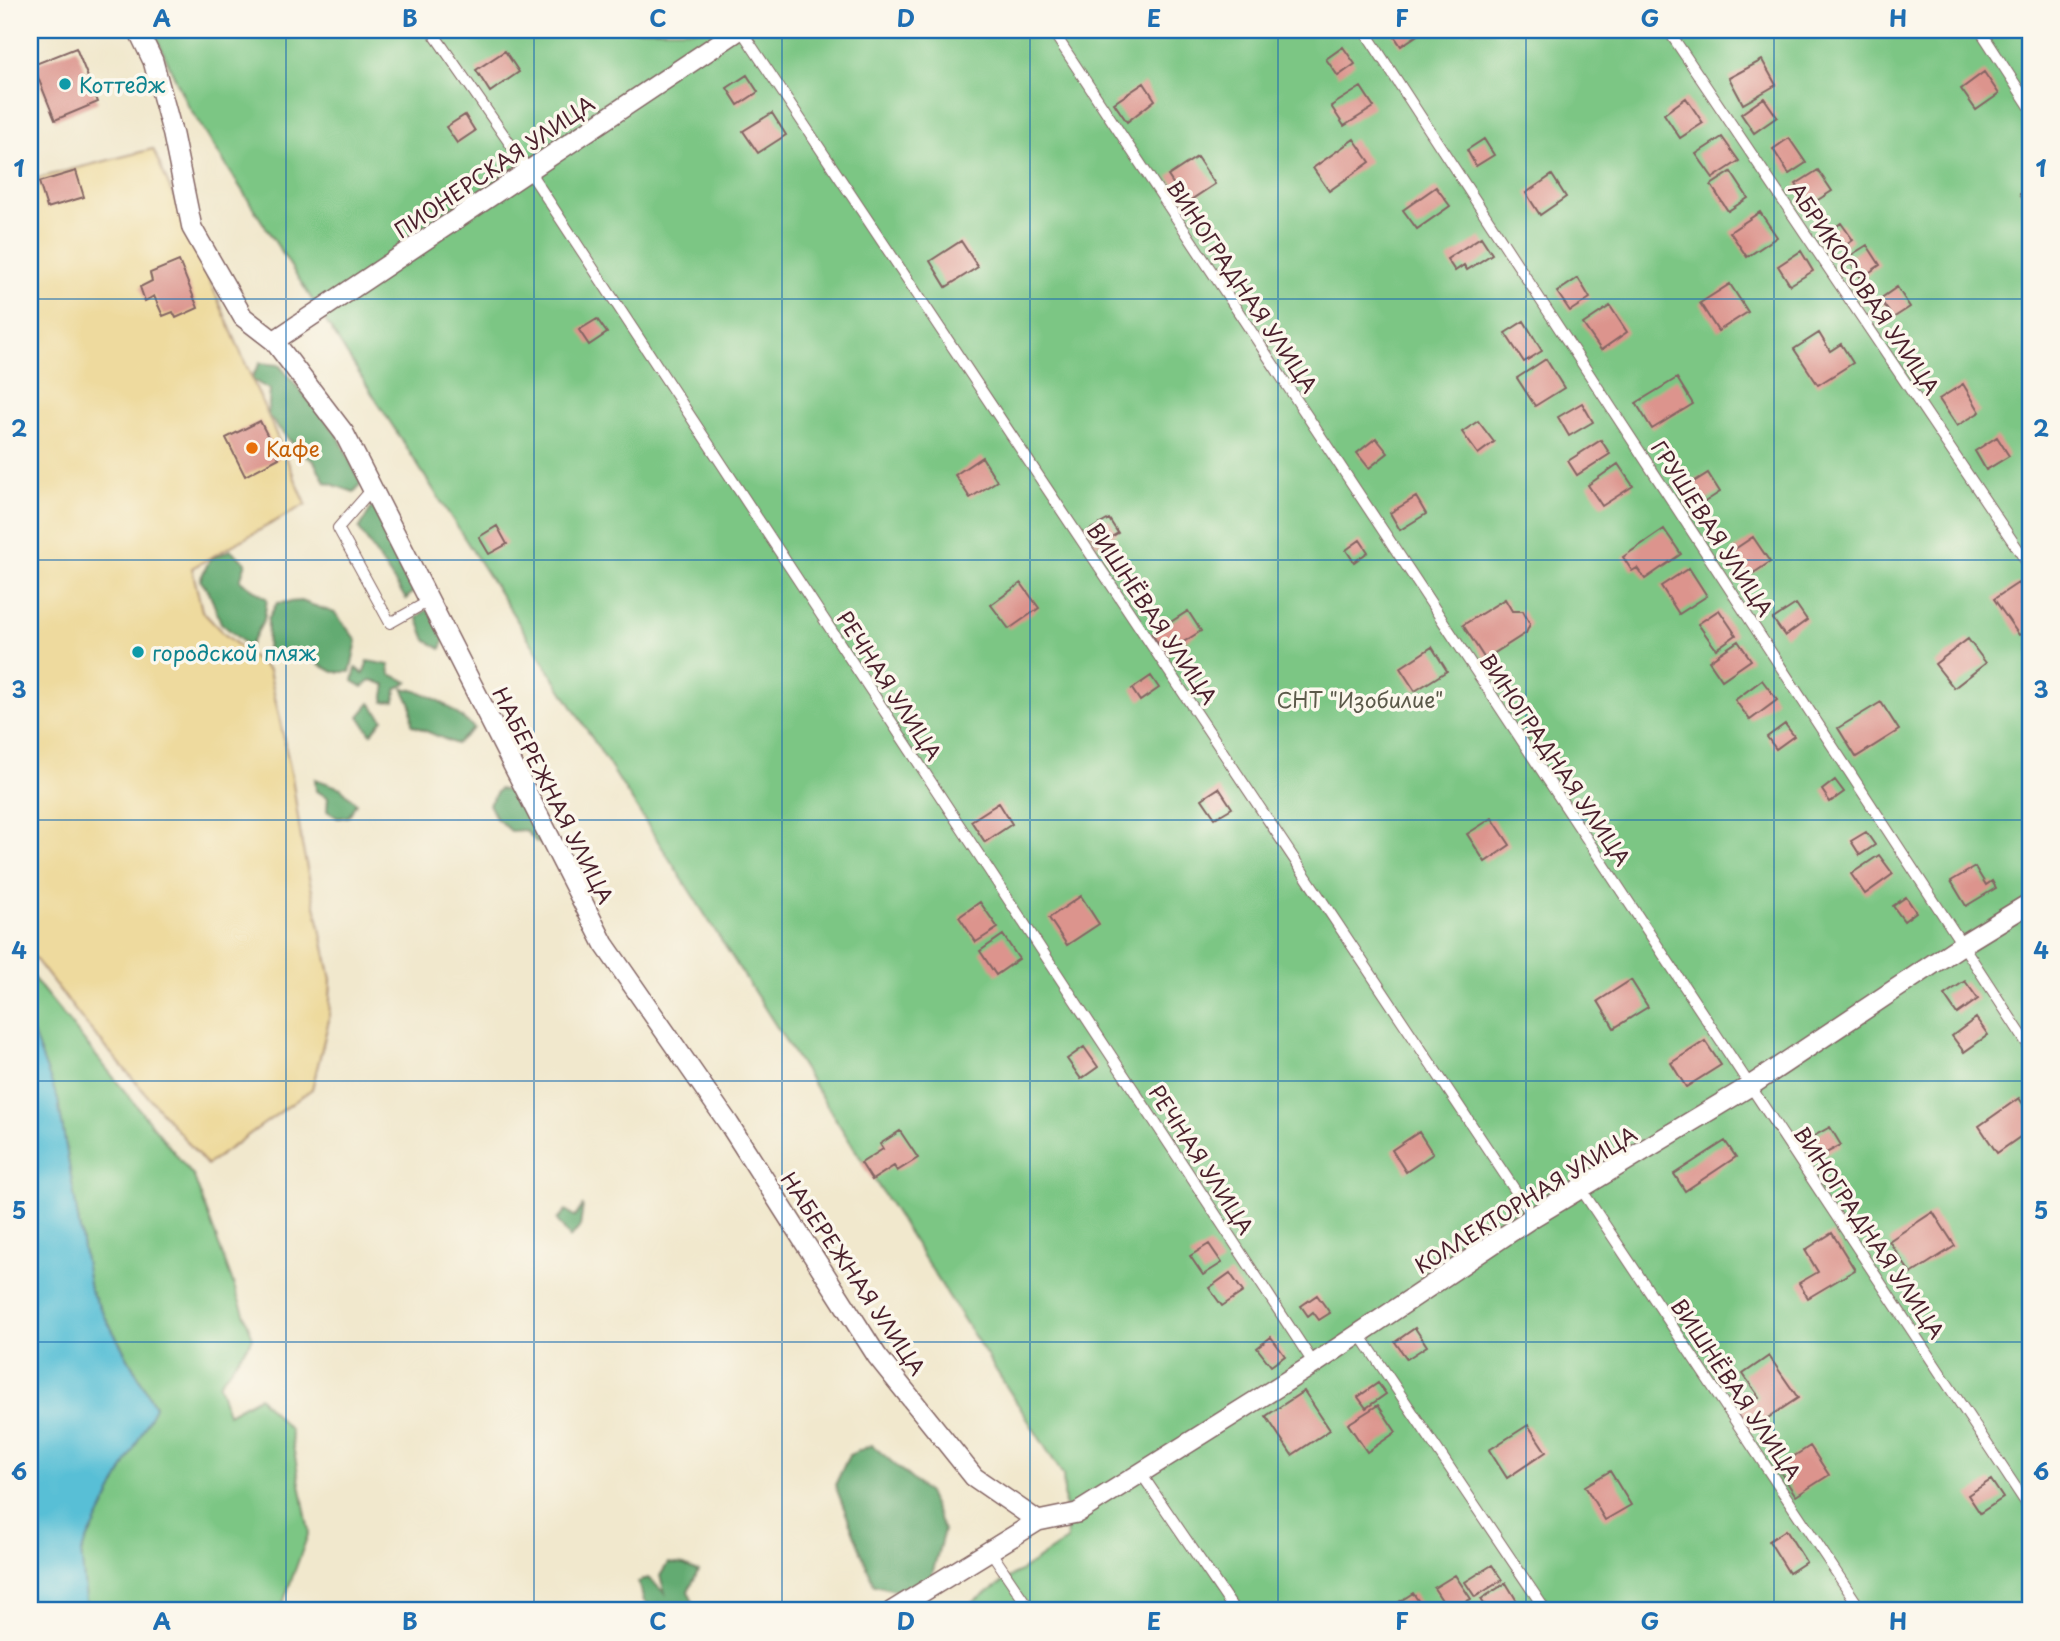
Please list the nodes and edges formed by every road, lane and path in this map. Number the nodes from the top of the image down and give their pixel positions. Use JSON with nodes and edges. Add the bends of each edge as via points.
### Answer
{"nodes":[{"id":1,"x":138,"y":30,"type":"edge"},
{"id":2,"x":431,"y":30,"type":"edge"},
{"id":3,"x":740,"y":30,"type":"edge"},
{"id":4,"x":1052,"y":30,"type":"edge"},
{"id":5,"x":1364,"y":30,"type":"edge"},
{"id":6,"x":1668,"y":30,"type":"edge"},
{"id":7,"x":1980,"y":30,"type":"edge"},
{"id":8,"x":2030,"y":107,"type":"edge"},
{"id":9,"x":529,"y":171,"type":"junction"},
{"id":10,"x":274,"y":341,"type":"junction"},
{"id":11,"x":372,"y":488,"type":"junction"},
{"id":12,"x":2030,"y":567,"type":"edge"},
{"id":13,"x":429,"y":601,"type":"junction"},
{"id":14,"x":2030,"y":903,"type":"edge"},
{"id":15,"x":1963,"y":944,"type":"junction"},
{"id":16,"x":2030,"y":1048,"type":"edge"},
{"id":17,"x":1750,"y":1086,"type":"junction"},
{"id":18,"x":1581,"y":1189,"type":"junction"},
{"id":19,"x":1532,"y":1217,"type":"junction"},
{"id":20,"x":1359,"y":1333,"type":"junction"},
{"id":21,"x":1314,"y":1364,"type":"junction"},
{"id":22,"x":1140,"y":1472,"type":"junction"},
{"id":23,"x":2030,"y":1509,"type":"edge"},
{"id":24,"x":1038,"y":1521,"type":"junction"},
{"id":25,"x":991,"y":1552,"type":"junction"},
{"id":26,"x":892,"y":1611,"type":"edge"},
{"id":27,"x":1031,"y":1611,"type":"edge"},
{"id":28,"x":1235,"y":1611,"type":"edge"},
{"id":29,"x":1546,"y":1611,"type":"edge"},
{"id":30,"x":1861,"y":1611,"type":"edge"}],
"edges":[{"from":1,"to":10,"type":"street","name":"НАБЕРЕЖНАЯ УЛИЦА","via":[[153,61],[192,228],[243,317]]},
{"from":2,"to":9,"type":"lane","name":"РЕЧНАЯ УЛИЦА"},
{"from":3,"to":9,"type":"street","name":"ПИОНЕРСКАЯ УЛИЦА"},
{"from":3,"to":19,"type":"lane","name":"ВИШНЁВАЯ УЛИЦА"},
{"from":4,"to":17,"type":"lane","name":"ВИНОГРАДНАЯ УЛИЦА"},
{"from":5,"to":15,"type":"lane","name":"ГРУШЕВАЯ УЛИЦА"},
{"from":6,"to":12,"type":"lane","name":"АБРИКОСОВАЯ УЛИЦА"},
{"from":7,"to":8,"type":"lane"},
{"from":9,"to":10,"type":"street","name":"ПИОНЕРСКАЯ УЛИЦА"},
{"from":9,"to":21,"type":"lane","name":"РЕЧНАЯ УЛИЦА"},
{"from":10,"to":11,"type":"street","name":"НАБЕРЕЖНАЯ УЛИЦА","via":[[344,433]]},
{"from":11,"to":13,"type":"street","name":"НАБЕРЕЖНАЯ УЛИЦА"},
{"from":11,"to":13,"type":"lane","via":[[338,528],[390,623]]},
{"from":13,"to":24,"type":"street","name":"НАБЕРЕЖНАЯ УЛИЦА","via":[[604,944],[729,1124],[877,1356],[974,1477]]},
{"from":14,"to":15,"type":"street","name":"КОЛЛЕКТОРНАЯ УЛИЦА"},
{"from":15,"to":16,"type":"lane","name":"ГРУШЕВАЯ УЛИЦА"},
{"from":15,"to":17,"type":"street","name":"КОЛЛЕКТОРНАЯ УЛИЦА"},
{"from":17,"to":18,"type":"street","name":"КОЛЛЕКТОРНАЯ УЛИЦА"},
{"from":17,"to":23,"type":"lane","name":"ВИНОГРАДНАЯ УЛИЦА"},
{"from":18,"to":19,"type":"street","name":"КОЛЛЕКТОРНАЯ УЛИЦА"},
{"from":18,"to":30,"type":"lane","name":"ВИШНЁВАЯ УЛИЦА"},
{"from":19,"to":20,"type":"street","name":"КОЛЛЕКТОРНАЯ УЛИЦА"},
{"from":20,"to":21,"type":"street","name":"КОЛЛЕКТОРНАЯ УЛИЦА"},
{"from":20,"to":29,"type":"lane"},
{"from":21,"to":22,"type":"street","name":"КОЛЛЕКТОРНАЯ УЛИЦА"},
{"from":22,"to":24,"type":"street","name":"КОЛЛЕКТОРНАЯ УЛИЦА","via":[[1077,1513]]},
{"from":22,"to":28,"type":"lane"},
{"from":24,"to":25,"type":"street"},
{"from":25,"to":26,"type":"street"},
{"from":25,"to":27,"type":"lane"}]}
